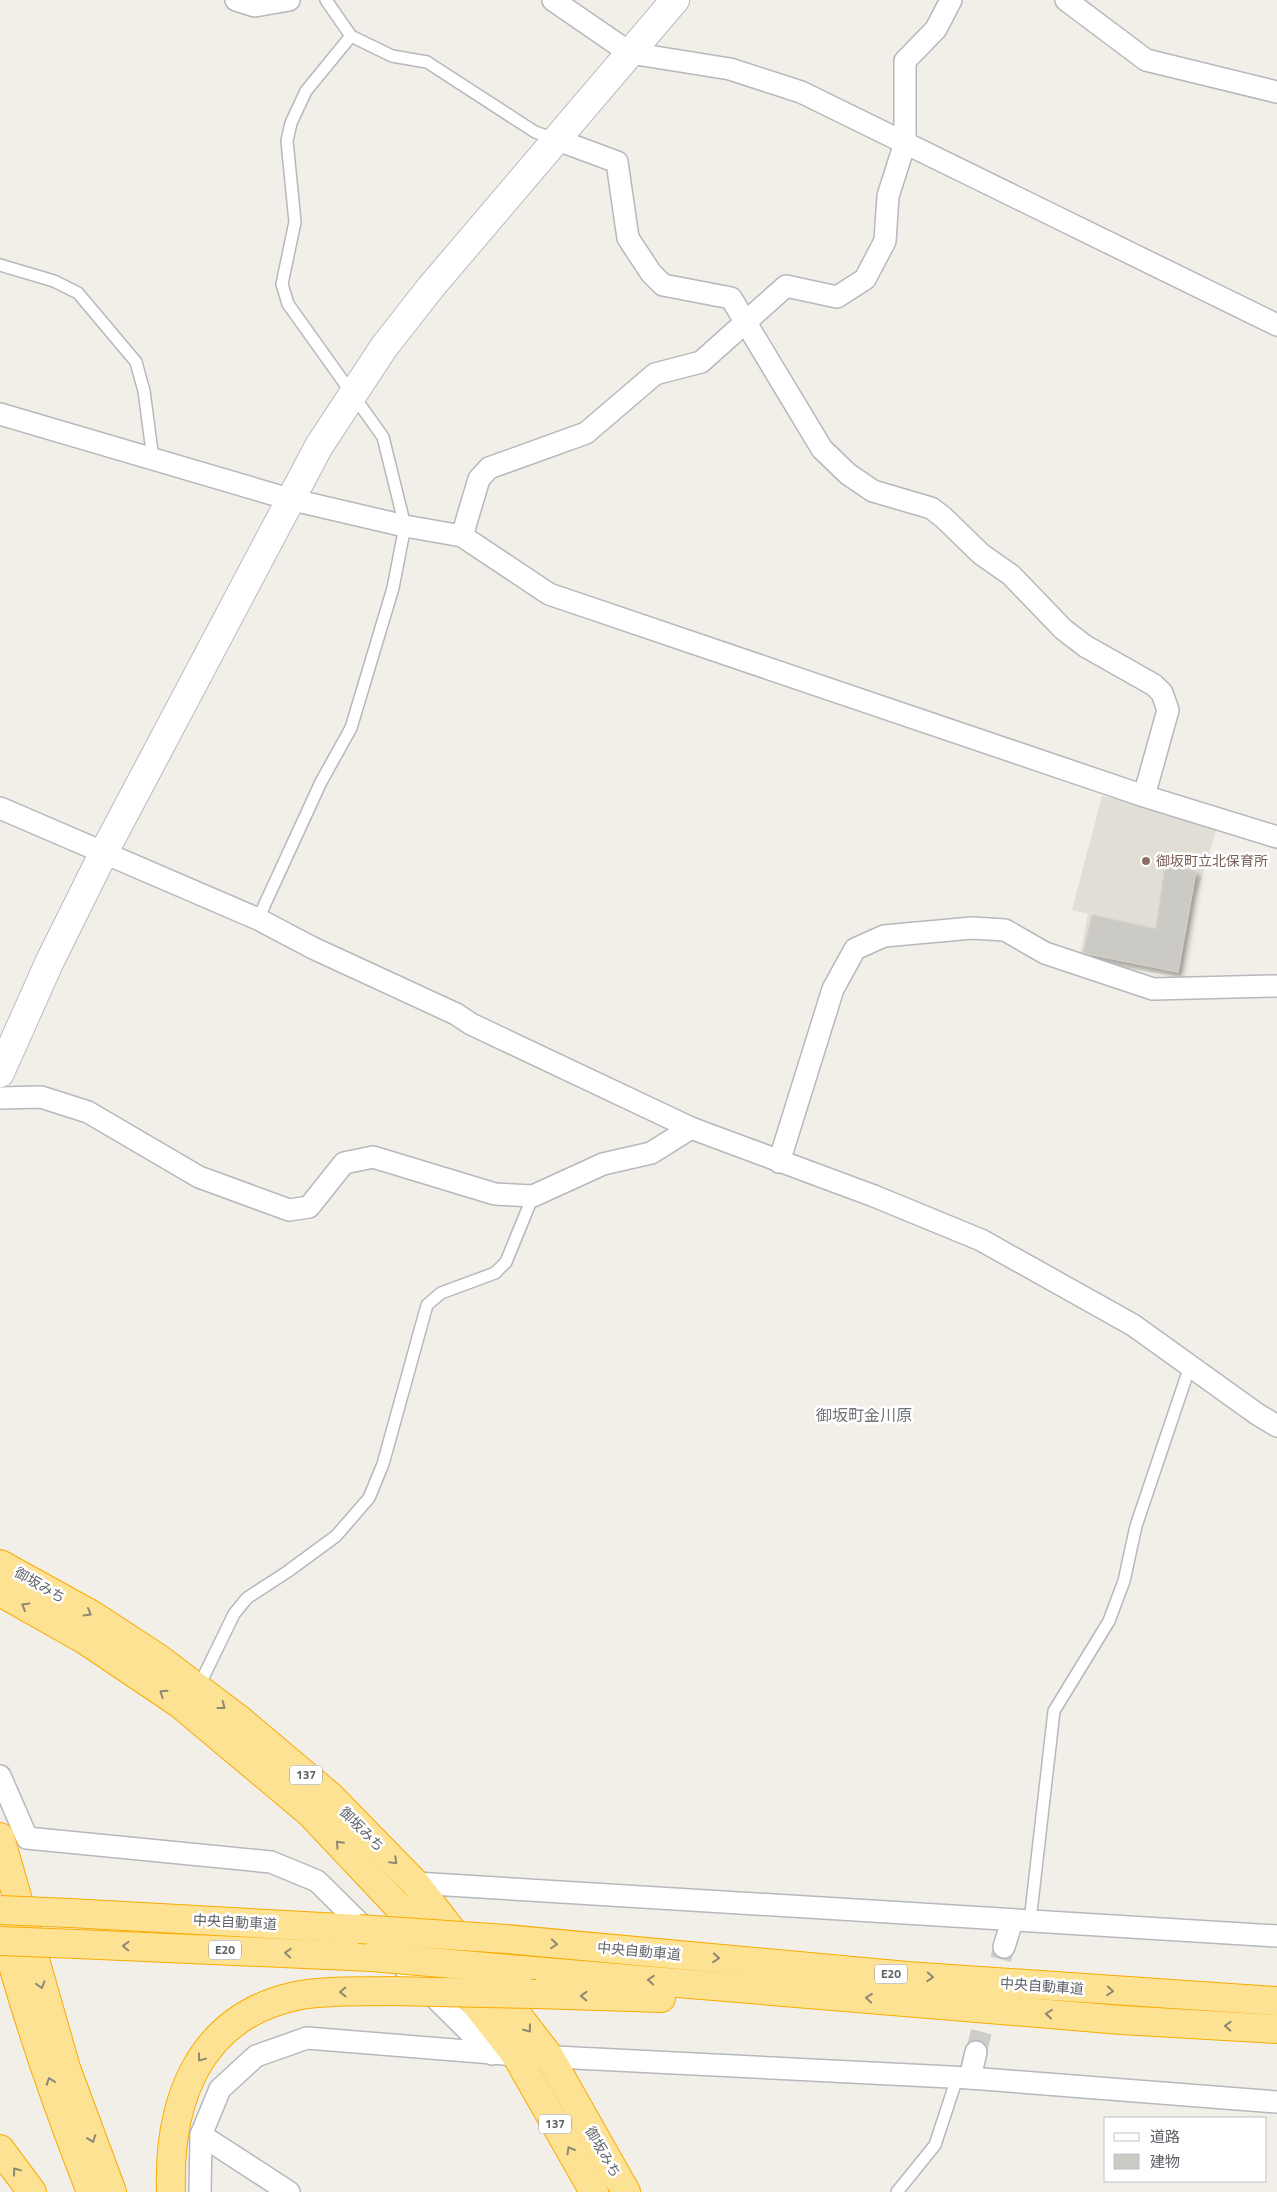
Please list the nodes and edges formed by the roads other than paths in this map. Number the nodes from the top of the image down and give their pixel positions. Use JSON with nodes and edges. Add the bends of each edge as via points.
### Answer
{"nodes":[{"id":1,"x":236,"y":0,"type":"edge"},
{"id":2,"x":289,"y":0,"type":"edge"},
{"id":3,"x":326,"y":0,"type":"edge"},
{"id":4,"x":553,"y":0,"type":"edge"},
{"id":5,"x":675,"y":0,"type":"edge"},
{"id":6,"x":952,"y":0,"type":"edge"},
{"id":7,"x":1066,"y":0,"type":"edge"},
{"id":8,"x":351,"y":36,"type":"junction"},
{"id":9,"x":630,"y":53,"type":"junction"},
{"id":10,"x":1277,"y":92,"type":"edge"},
{"id":11,"x":555,"y":139,"type":"junction"},
{"id":12,"x":905,"y":143,"type":"junction"},
{"id":13,"x":0,"y":265,"type":"edge"},
{"id":14,"x":746,"y":321,"type":"junction"},
{"id":15,"x":1277,"y":324,"type":"edge"},
{"id":16,"x":353,"y":392,"type":"junction"},
{"id":17,"x":0,"y":414,"type":"edge"},
{"id":18,"x":153,"y":459,"type":"junction"},
{"id":19,"x":289,"y":499,"type":"junction"},
{"id":20,"x":405,"y":526,"type":"junction"},
{"id":21,"x":462,"y":536,"type":"junction"},
{"id":22,"x":1144,"y":796,"type":"junction"},
{"id":23,"x":0,"y":808,"type":"edge"},
{"id":24,"x":1277,"y":837,"type":"edge"},
{"id":25,"x":103,"y":854,"type":"junction"},
{"id":26,"x":258,"y":919,"type":"junction"},
{"id":27,"x":1277,"y":986,"type":"edge"},
{"id":28,"x":0,"y":1073,"type":"edge"},
{"id":29,"x":0,"y":1098,"type":"edge"},
{"id":30,"x":691,"y":1128,"type":"junction"},
{"id":31,"x":779,"y":1162,"type":"junction"},
{"id":32,"x":533,"y":1196,"type":"junction"},
{"id":33,"x":1190,"y":1366,"type":"junction"},
{"id":34,"x":1277,"y":1426,"type":"edge"},
{"id":35,"x":0,"y":1564,"type":"edge"},
{"id":36,"x":0,"y":1592,"type":"edge"},
{"id":37,"x":198,"y":1688,"type":"junction"},
{"id":38,"x":0,"y":1776,"type":"edge"},
{"id":39,"x":0,"y":1837,"type":"edge"},
{"id":40,"x":415,"y":1883,"type":"junction"},
{"id":41,"x":0,"y":1894,"type":"edge"},
{"id":42,"x":67,"y":1905,"type":"junction"},
{"id":43,"x":0,"y":1910,"type":"edge"},
{"id":44,"x":0,"y":1918,"type":"edge"},
{"id":45,"x":1021,"y":1921,"type":"junction"},
{"id":46,"x":1277,"y":1936,"type":"edge"},
{"id":47,"x":0,"y":1941,"type":"edge"},
{"id":48,"x":1004,"y":1947,"type":"tunnel mouth"},
{"id":49,"x":752,"y":1988,"type":"junction"},
{"id":50,"x":1277,"y":2001,"type":"edge"},
{"id":51,"x":1277,"y":2029,"type":"edge"},
{"id":52,"x":976,"y":2052,"type":"tunnel mouth"},
{"id":53,"x":504,"y":2055,"type":"junction"},
{"id":54,"x":549,"y":2056,"type":"junction"},
{"id":55,"x":964,"y":2078,"type":"junction"},
{"id":56,"x":1277,"y":2102,"type":"edge"},
{"id":57,"x":201,"y":2135,"type":"junction"},
{"id":58,"x":0,"y":2149,"type":"edge"},
{"id":59,"x":32,"y":2192,"type":"edge"},
{"id":60,"x":92,"y":2192,"type":"edge"},
{"id":61,"x":112,"y":2192,"type":"edge"},
{"id":62,"x":171,"y":2192,"type":"edge"},
{"id":63,"x":200,"y":2192,"type":"edge"},
{"id":64,"x":289,"y":2192,"type":"edge"},
{"id":65,"x":594,"y":2192,"type":"edge"},
{"id":66,"x":626,"y":2192,"type":"edge"},
{"id":67,"x":897,"y":2192,"type":"edge"}],
"edges":[{"from":1,"to":2,"type":"street","via":[[255,6]]},
{"from":3,"to":8,"type":"lane"},
{"from":4,"to":9,"type":"street"},
{"from":5,"to":9,"type":"street"},
{"from":6,"to":12,"type":"street","via":[[936,29],[905,61]]},
{"from":7,"to":10,"type":"street","via":[[1146,60]]},
{"from":8,"to":11,"type":"lane","via":[[392,56],[427,62],[535,132]]},
{"from":8,"to":16,"type":"lane","via":[[306,91],[291,124],[287,141],[295,222],[282,284],[288,304]]},
{"from":9,"to":11,"type":"street"},
{"from":9,"to":12,"type":"street","via":[[739,72],[801,92]]},
{"from":11,"to":14,"type":"street","via":[[617,162],[628,238],[663,285],[731,298]]},
{"from":11,"to":16,"type":"street","via":[[431,287],[384,346]]},
{"from":12,"to":14,"type":"street","via":[[888,196],[885,241],[866,279],[837,298],[786,286]]},
{"from":12,"to":15,"type":"street"},
{"from":13,"to":18,"type":"lane","via":[[54,281],[78,293],[136,362],[144,391]]},
{"from":14,"to":21,"type":"street","via":[[701,362],[655,374],[586,433],[489,468],[479,479]]},
{"from":14,"to":22,"type":"street","via":[[822,449],[848,474],[873,491],[931,508],[981,554],[1011,575],[1085,646],[1154,685],[1162,693],[1168,710]]},
{"from":16,"to":19,"type":"street"},
{"from":16,"to":20,"type":"lane","via":[[383,436]]},
{"from":17,"to":18,"type":"street"},
{"from":18,"to":19,"type":"street"},
{"from":19,"to":20,"type":"street"},
{"from":19,"to":25,"type":"street"},
{"from":20,"to":21,"type":"street"},
{"from":20,"to":26,"type":"lane","via":[[394,588],[351,728],[321,782]]},
{"from":21,"to":22,"type":"street","via":[[548,594]]},
{"from":22,"to":24,"type":"street"},
{"from":23,"to":25,"type":"street"},
{"from":25,"to":26,"type":"street"},
{"from":25,"to":28,"type":"street"},
{"from":26,"to":30,"type":"street"},
{"from":27,"to":31,"type":"street","via":[[1152,989],[1045,954],[1005,930],[972,928],[884,936],[855,949],[833,989]]},
{"from":29,"to":32,"type":"street","via":[[41,1097],[88,1112],[199,1177],[289,1210],[309,1207],[344,1162],[373,1158],[495,1194]]},
{"from":30,"to":31,"type":"street"},
{"from":30,"to":32,"type":"street","via":[[651,1153],[603,1164]]},
{"from":31,"to":33,"type":"street","via":[[874,1196],[981,1240],[1133,1325]]},
{"from":32,"to":37,"type":"lane","via":[[506,1262],[495,1273],[442,1293],[427,1305],[383,1464],[369,1498],[336,1536],[246,1598],[234,1614]]},
{"from":33,"to":34,"type":"street"},
{"from":33,"to":45,"type":"lane","via":[[1136,1526],[1124,1582],[1110,1621],[1054,1711]]},
{"from":35,"to":37,"type":"highway","name":"御坂みち","number":"137","one_way":true,"via":[[94,1616]]},
{"from":53,"to":36,"type":"highway","name":"御坂みち","number":"137","one_way":true,"via":[[408,1917],[310,1813],[180,1704],[85,1640]]},
{"from":37,"to":40,"type":"highway","name":"御坂みち","number":"137","one_way":true,"via":[[330,1796]]},
{"from":38,"to":53,"type":"street","via":[[27,1838],[271,1862],[317,1881]]},
{"from":39,"to":61,"type":"highway","one_way":true,"via":[[66,2068]]},
{"from":40,"to":45,"type":"street","via":[[767,1902]]},
{"from":40,"to":54,"type":"highway","name":"御坂みち","number":"137","one_way":true},
{"from":41,"to":42,"type":"highway"},
{"from":42,"to":43,"type":"highway","name":"中央自動車道","number":"E20","bridge":true},
{"from":42,"to":50,"type":"highway","name":"中央自動車道","number":"E20","one_way":true,"bridge":true,"via":[[216,1921],[506,1939],[907,1976]]},
{"from":60,"to":44,"type":"highway","one_way":true,"via":[[46,2070]]},
{"from":45,"to":46,"type":"street"},
{"from":45,"to":48,"type":"street"},
{"from":49,"to":47,"type":"highway","name":"中央自動車道","number":"E20","one_way":true,"bridge":true,"via":[[372,1957]]},
{"from":51,"to":49,"type":"highway","name":"中央自動車道","number":"E20","one_way":true,"via":[[1121,2020]]},
{"from":49,"to":62,"type":"highway","one_way":true,"bridge":true,"via":[[725,2000],[391,1991],[297,1996],[265,2005],[240,2019],[212,2043],[196,2065],[174,2124],[170,2157]]},
{"from":52,"to":55,"type":"street"},
{"from":53,"to":54,"type":"street"},
{"from":53,"to":57,"type":"street","via":[[306,2038],[256,2056],[220,2089]]},
{"from":65,"to":53,"type":"highway","name":"御坂みち","number":"137","one_way":true},
{"from":54,"to":55,"type":"street"},
{"from":54,"to":66,"type":"highway","name":"御坂みち","number":"137"},
{"from":55,"to":56,"type":"street"},
{"from":55,"to":67,"type":"lane","via":[[935,2145]]},
{"from":57,"to":63,"type":"street"},
{"from":57,"to":64,"type":"street"},
{"from":59,"to":58,"type":"highway","one_way":true}]}
